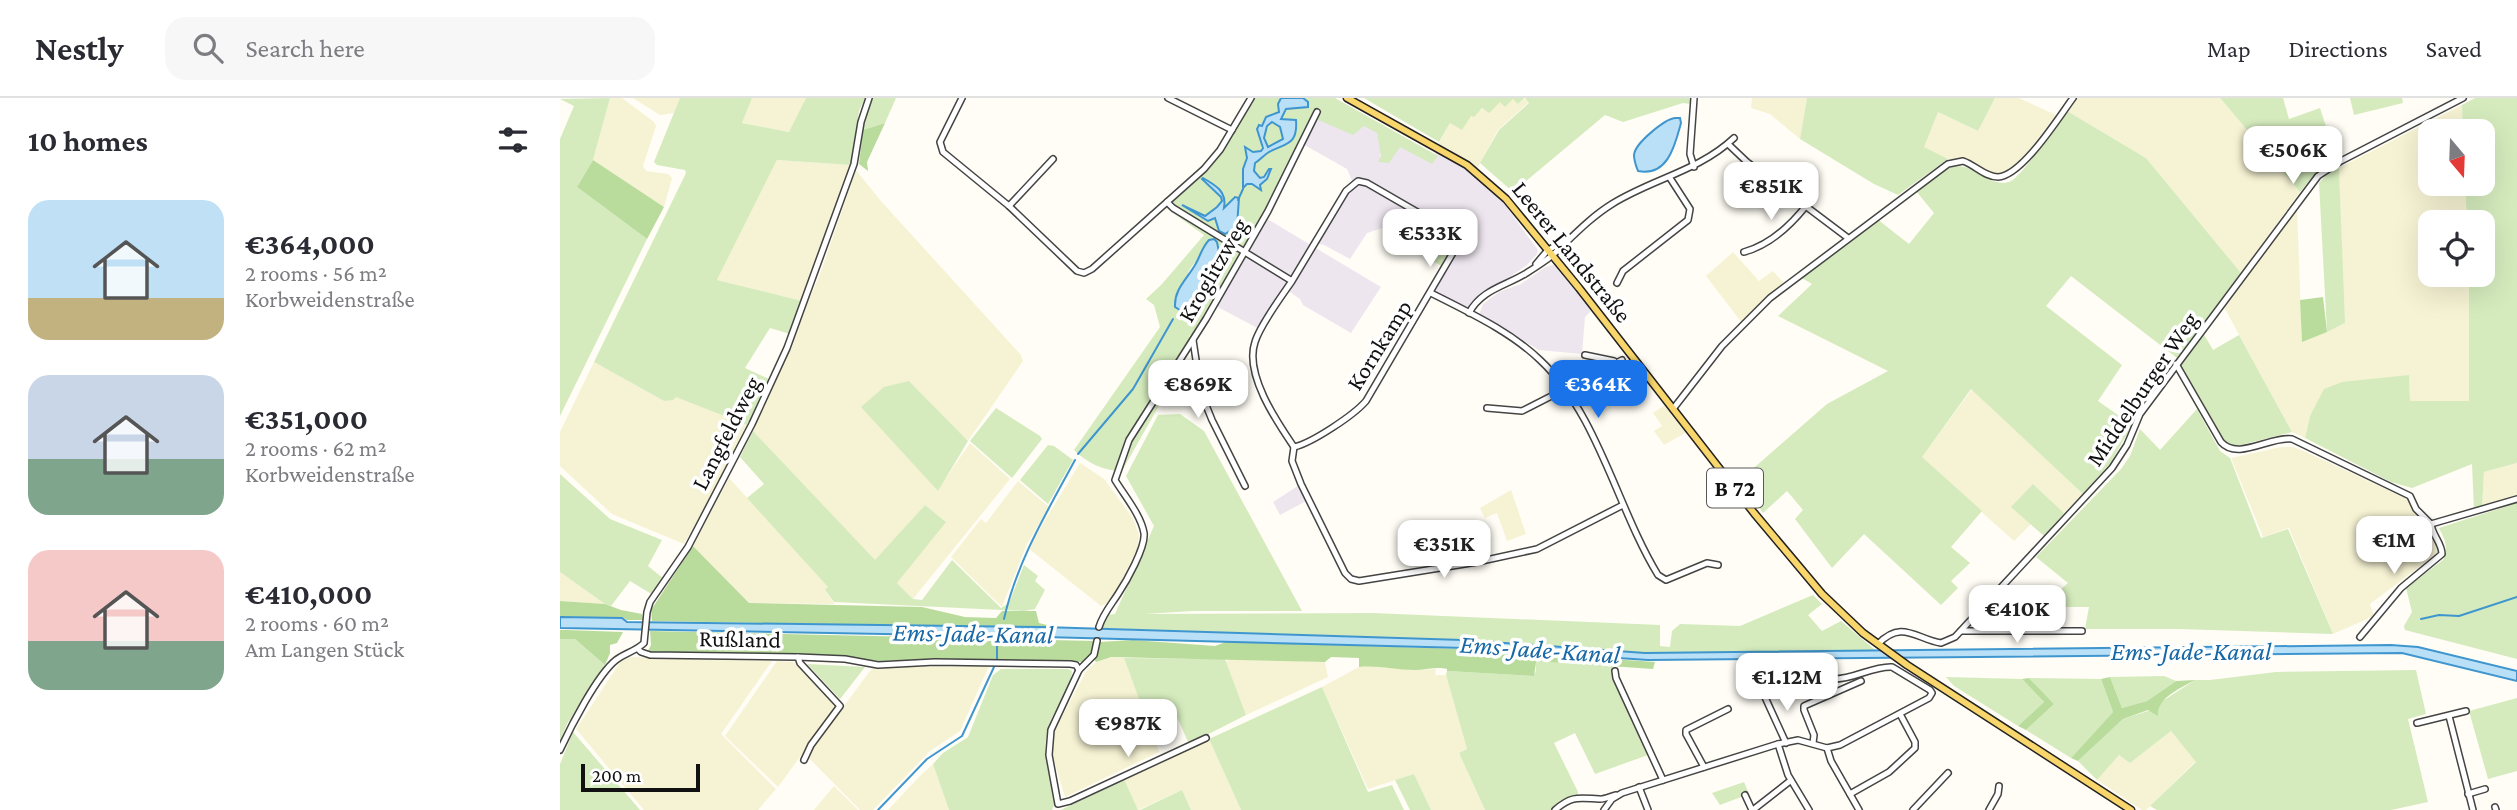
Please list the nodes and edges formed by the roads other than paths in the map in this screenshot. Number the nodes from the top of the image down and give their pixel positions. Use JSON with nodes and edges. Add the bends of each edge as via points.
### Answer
{"nodes":[{"id":1,"x":869,"y":98,"type":"edge"},
{"id":2,"x":962,"y":98,"type":"edge"},
{"id":3,"x":1168,"y":98,"type":"edge"},
{"id":4,"x":1251,"y":98,"type":"edge"},
{"id":5,"x":1348,"y":98,"type":"edge"},
{"id":6,"x":1694,"y":98,"type":"edge"},
{"id":7,"x":2073,"y":98,"type":"edge"},
{"id":8,"x":2463,"y":98,"type":"edge"},
{"id":9,"x":1317,"y":112,"type":"dead end"},
{"id":10,"x":1232,"y":130,"type":"junction"},
{"id":11,"x":1734,"y":138,"type":"dead end"},
{"id":12,"x":1728,"y":144,"type":"junction"},
{"id":13,"x":1054,"y":159,"type":"dead end"},
{"id":14,"x":1694,"y":167,"type":"junction"},
{"id":15,"x":1670,"y":178,"type":"junction"},
{"id":16,"x":1167,"y":202,"type":"junction"},
{"id":17,"x":1009,"y":206,"type":"junction"},
{"id":18,"x":1806,"y":206,"type":"junction"},
{"id":19,"x":1847,"y":238,"type":"junction"},
{"id":20,"x":1244,"y":251,"type":"junction"},
{"id":21,"x":1744,"y":252,"type":"dead end"},
{"id":22,"x":1550,"y":253,"type":"junction"},
{"id":23,"x":1292,"y":281,"type":"junction"},
{"id":24,"x":1617,"y":283,"type":"dead end"},
{"id":25,"x":1431,"y":293,"type":"junction"},
{"id":26,"x":1469,"y":313,"type":"junction"},
{"id":27,"x":1193,"y":340,"type":"junction"},
{"id":28,"x":1585,"y":355,"type":"dead end"},
{"id":29,"x":1622,"y":360,"type":"dead end"},
{"id":30,"x":1615,"y":364,"type":"junction"},
{"id":31,"x":2176,"y":364,"type":"junction"},
{"id":32,"x":1566,"y":388,"type":"junction"},
{"id":33,"x":1487,"y":408,"type":"dead end"},
{"id":34,"x":1673,"y":410,"type":"junction"},
{"id":35,"x":1294,"y":447,"type":"junction"},
{"id":36,"x":1245,"y":486,"type":"dead end"},
{"id":37,"x":2517,"y":499,"type":"edge"},
{"id":38,"x":1623,"y":505,"type":"junction"},
{"id":39,"x":2431,"y":524,"type":"junction"},
{"id":40,"x":1718,"y":565,"type":"dead end"},
{"id":41,"x":1099,"y":627,"type":"dead end"},
{"id":42,"x":1961,"y":631,"type":"junction"},
{"id":43,"x":2082,"y":631,"type":"dead end"},
{"id":44,"x":2360,"y":637,"type":"dead end"},
{"id":45,"x":1097,"y":641,"type":"dead end"},
{"id":46,"x":1878,"y":644,"type":"junction"},
{"id":47,"x":638,"y":649,"type":"junction"},
{"id":48,"x":798,"y":657,"type":"junction"},
{"id":49,"x":1079,"y":670,"type":"junction"},
{"id":50,"x":1615,"y":671,"type":"dead end"},
{"id":51,"x":1832,"y":679,"type":"dead end"},
{"id":52,"x":1861,"y":681,"type":"dead end"},
{"id":53,"x":1764,"y":695,"type":"dead end"},
{"id":54,"x":1728,"y":709,"type":"dead end"},
{"id":55,"x":2466,"y":711,"type":"dead end"},
{"id":56,"x":1900,"y":714,"type":"junction"},
{"id":57,"x":2449,"y":716,"type":"junction"},
{"id":58,"x":2417,"y":723,"type":"dead end"},
{"id":59,"x":1206,"y":738,"type":"dead end"},
{"id":60,"x":1786,"y":743,"type":"junction"},
{"id":61,"x":1813,"y":743,"type":"junction"},
{"id":62,"x":1779,"y":744,"type":"junction"},
{"id":63,"x":1828,"y":748,"type":"junction"},
{"id":64,"x":560,"y":750,"type":"edge"},
{"id":65,"x":804,"y":760,"type":"dead end"},
{"id":66,"x":1704,"y":767,"type":"junction"},
{"id":67,"x":1948,"y":773,"type":"dead end"},
{"id":68,"x":1663,"y":780,"type":"junction"},
{"id":69,"x":1790,"y":781,"type":"junction"},
{"id":70,"x":1999,"y":786,"type":"dead end"},
{"id":71,"x":1639,"y":787,"type":"junction"},
{"id":72,"x":2485,"y":789,"type":"dead end"},
{"id":73,"x":1622,"y":793,"type":"junction"},
{"id":74,"x":1850,"y":794,"type":"junction"},
{"id":75,"x":2469,"y":794,"type":"junction"},
{"id":76,"x":1745,"y":795,"type":"dead end"},
{"id":77,"x":2109,"y":797,"type":"junction"},
{"id":78,"x":1600,"y":800,"type":"junction"},
{"id":79,"x":1555,"y":810,"type":"edge"},
{"id":80,"x":1603,"y":810,"type":"edge"},
{"id":81,"x":1648,"y":810,"type":"edge"},
{"id":82,"x":1752,"y":810,"type":"edge"},
{"id":83,"x":1809,"y":810,"type":"edge"},
{"id":84,"x":1859,"y":810,"type":"edge"},
{"id":85,"x":1913,"y":810,"type":"edge"},
{"id":86,"x":1989,"y":810,"type":"edge"},
{"id":87,"x":2125,"y":810,"type":"edge"},
{"id":88,"x":2131,"y":810,"type":"edge"},
{"id":89,"x":2473,"y":810,"type":"edge"}],
"edges":[{"from":1,"to":47,"type":"street","name":"Langfeldweg","via":[[854,164],[787,348],[688,547],[653,597],[646,639]]},
{"from":2,"to":17,"type":"street","via":[[940,142],[941,149]]},
{"from":3,"to":10,"type":"street"},
{"from":4,"to":10,"type":"street"},
{"from":5,"to":22,"type":"main road","name":"Leerer Landstraße","number":"B 72","via":[[1482,176]]},
{"from":6,"to":14,"type":"street","via":[[1690,154]]},
{"from":7,"to":19,"type":"street","via":[[2021,165],[2008,174],[1989,175],[1963,161],[1948,164]]},
{"from":8,"to":31,"type":"street","name":"Middelburger Weg","via":[[2318,176]]},
{"from":9,"to":20,"type":"street","name":"Kroglitzweg"},
{"from":10,"to":16,"type":"street","via":[[1212,161]]},
{"from":11,"to":12,"type":"street"},
{"from":12,"to":14,"type":"street"},
{"from":12,"to":18,"type":"street"},
{"from":13,"to":17,"type":"street"},
{"from":14,"to":15,"type":"street"},
{"from":15,"to":22,"type":"street","via":[[1614,203]]},
{"from":15,"to":24,"type":"street","via":[[1690,209],[1688,220],[1623,271]]},
{"from":16,"to":17,"type":"street","via":[[1084,273]]},
{"from":16,"to":20,"type":"street"},
{"from":18,"to":19,"type":"street"},
{"from":18,"to":21,"type":"street","via":[[1759,248]]},
{"from":19,"to":34,"type":"street","via":[[1756,311],[1708,362]]},
{"from":20,"to":23,"type":"street"},
{"from":20,"to":27,"type":"street","name":"Kroglitzweg"},
{"from":22,"to":26,"type":"street","via":[[1488,292]]},
{"from":22,"to":34,"type":"main road","name":"Leerer Landstraße","number":"B 72"},
{"from":23,"to":25,"type":"street","name":"Kornkamp","via":[[1346,191],[1362,181],[1456,236],[1456,247]]},
{"from":23,"to":35,"type":"street","name":"Kornkamp","via":[[1255,338],[1253,353],[1265,401]]},
{"from":25,"to":26,"type":"street"},
{"from":25,"to":35,"type":"street","name":"Kornkamp","via":[[1360,407]]},
{"from":26,"to":32,"type":"street","via":[[1529,350]]},
{"from":27,"to":36,"type":"street","via":[[1202,393]]},
{"from":27,"to":41,"type":"street","name":"Kroglitzweg","via":[[1129,440],[1115,480],[1144,538]]},
{"from":28,"to":30,"type":"street"},
{"from":29,"to":30,"type":"street"},
{"from":30,"to":32,"type":"street"},
{"from":31,"to":39,"type":"street","via":[[2225,447],[2238,450],[2292,439],[2410,496]]},
{"from":31,"to":42,"type":"street","name":"Middelburger Weg","via":[[2140,414],[2112,468]]},
{"from":32,"to":33,"type":"street","via":[[1521,411]]},
{"from":32,"to":38,"type":"street"},
{"from":34,"to":46,"type":"main road","name":"Leerer Landstraße","number":"B 72","via":[[1799,569]]},
{"from":35,"to":38,"type":"street","via":[[1292,461],[1308,499],[1345,572],[1359,581],[1537,549]]},
{"from":37,"to":39,"type":"street"},
{"from":38,"to":40,"type":"street","via":[[1662,578],[1675,578],[1707,563]]},
{"from":39,"to":44,"type":"street","via":[[2442,554],[2401,588]]},
{"from":42,"to":43,"type":"street"},
{"from":42,"to":46,"type":"street","via":[[1941,643],[1901,631]]},
{"from":45,"to":49,"type":"street","via":[[1094,655]]},
{"from":46,"to":77,"type":"main road","name":"Leerer Landstraße","number":"B 72"},
{"from":47,"to":48,"type":"street","name":"Rußland","via":[[650,655]]},
{"from":47,"to":64,"type":"street","name":"Langfeldweg","via":[[609,667]]},
{"from":48,"to":49,"type":"street","via":[[878,665],[1070,664]]},
{"from":48,"to":65,"type":"street","name":"Rußland","via":[[840,706]]},
{"from":49,"to":59,"type":"street","via":[[1051,730],[1049,755],[1058,804]]},
{"from":50,"to":68,"type":"street"},
{"from":51,"to":56,"type":"street","via":[[1892,667],[1930,690],[1930,697]]},
{"from":52,"to":61,"type":"street","via":[[1804,706]]},
{"from":53,"to":60,"type":"street"},
{"from":54,"to":66,"type":"street","via":[[1686,730]]},
{"from":55,"to":57,"type":"street"},
{"from":56,"to":63,"type":"street"},
{"from":56,"to":74,"type":"street","via":[[1915,748],[1889,772]]},
{"from":57,"to":58,"type":"street"},
{"from":57,"to":75,"type":"street"},
{"from":60,"to":61,"type":"street"},
{"from":60,"to":62,"type":"street"},
{"from":61,"to":63,"type":"street"},
{"from":62,"to":66,"type":"street"},
{"from":62,"to":69,"type":"street"},
{"from":63,"to":74,"type":"street"},
{"from":66,"to":68,"type":"street"},
{"from":67,"to":85,"type":"street"},
{"from":68,"to":71,"type":"street"},
{"from":69,"to":82,"type":"street"},
{"from":69,"to":83,"type":"street"},
{"from":70,"to":86,"type":"street"},
{"from":71,"to":73,"type":"street"},
{"from":71,"to":81,"type":"street"},
{"from":72,"to":75,"type":"street"},
{"from":73,"to":78,"type":"street"},
{"from":73,"to":80,"type":"street"},
{"from":74,"to":84,"type":"street"},
{"from":75,"to":89,"type":"street"},
{"from":76,"to":82,"type":"street"},
{"from":77,"to":87,"type":"main road","name":"Leerer Landstraße","number":"B 72"},
{"from":77,"to":88,"type":"main road","name":"Leerer Landstraße","number":"B 72"},
{"from":78,"to":79,"type":"street","via":[[1578,797]]},
{"from":78,"to":80,"type":"street"}]}
